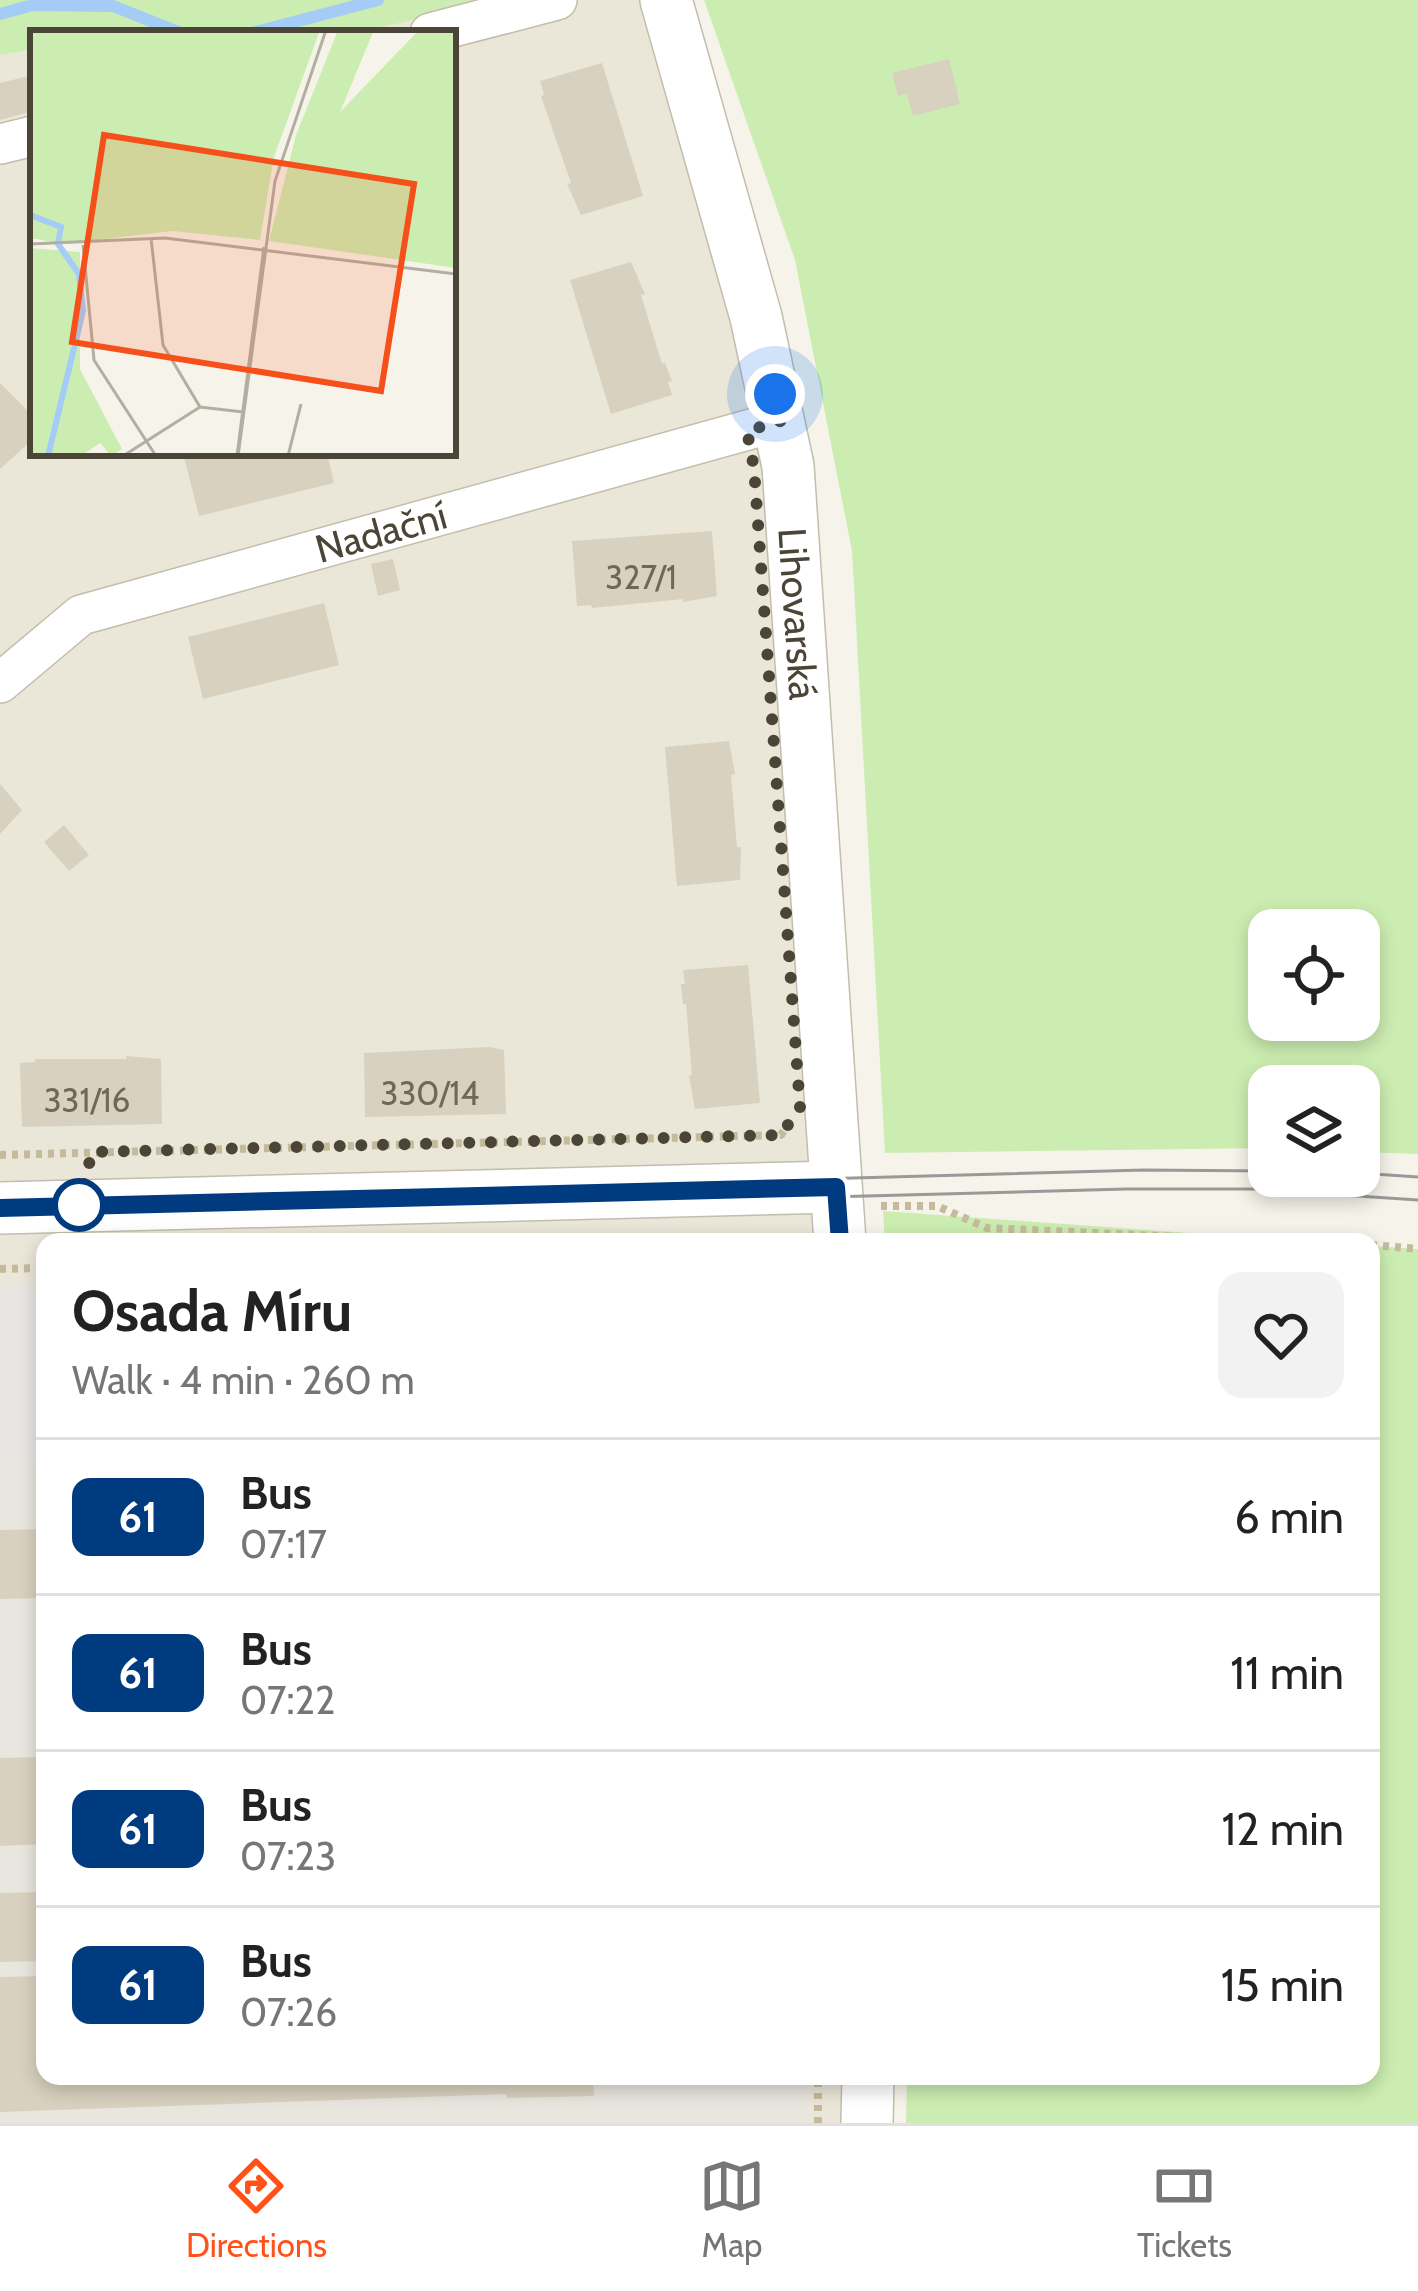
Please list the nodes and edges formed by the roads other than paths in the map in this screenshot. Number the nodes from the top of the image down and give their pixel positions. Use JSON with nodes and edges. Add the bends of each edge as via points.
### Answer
{"nodes":[{"id":1,"x":557,"y":0,"type":"edge"},
{"id":2,"x":666,"y":0,"type":"edge"},
{"id":3,"x":442,"y":30,"type":"edge"},
{"id":4,"x":30,"y":137,"type":"edge"},
{"id":5,"x":0,"y":144,"type":"edge"},
{"id":6,"x":781,"y":421,"type":"junction"},
{"id":7,"x":0,"y":682,"type":"edge"},
{"id":8,"x":0,"y":1208,"type":"edge"},
{"id":9,"x":838,"y":1212,"type":"edge"},
{"id":10,"x":868,"y":2085,"type":"edge"},
{"id":11,"x":867,"y":2123,"type":"edge"}],
"edges":[{"from":1,"to":3,"type":"street"},
{"from":2,"to":6,"type":"street","name":"Lihovarská"},
{"from":4,"to":5,"type":"street"},
{"from":6,"to":7,"type":"street","name":"Nadační","via":[[80,615]]},
{"from":6,"to":9,"type":"street","name":"Lihovarská","via":[[794,512]]},
{"from":8,"to":9,"type":"street"},
{"from":10,"to":11,"type":"street"}]}
